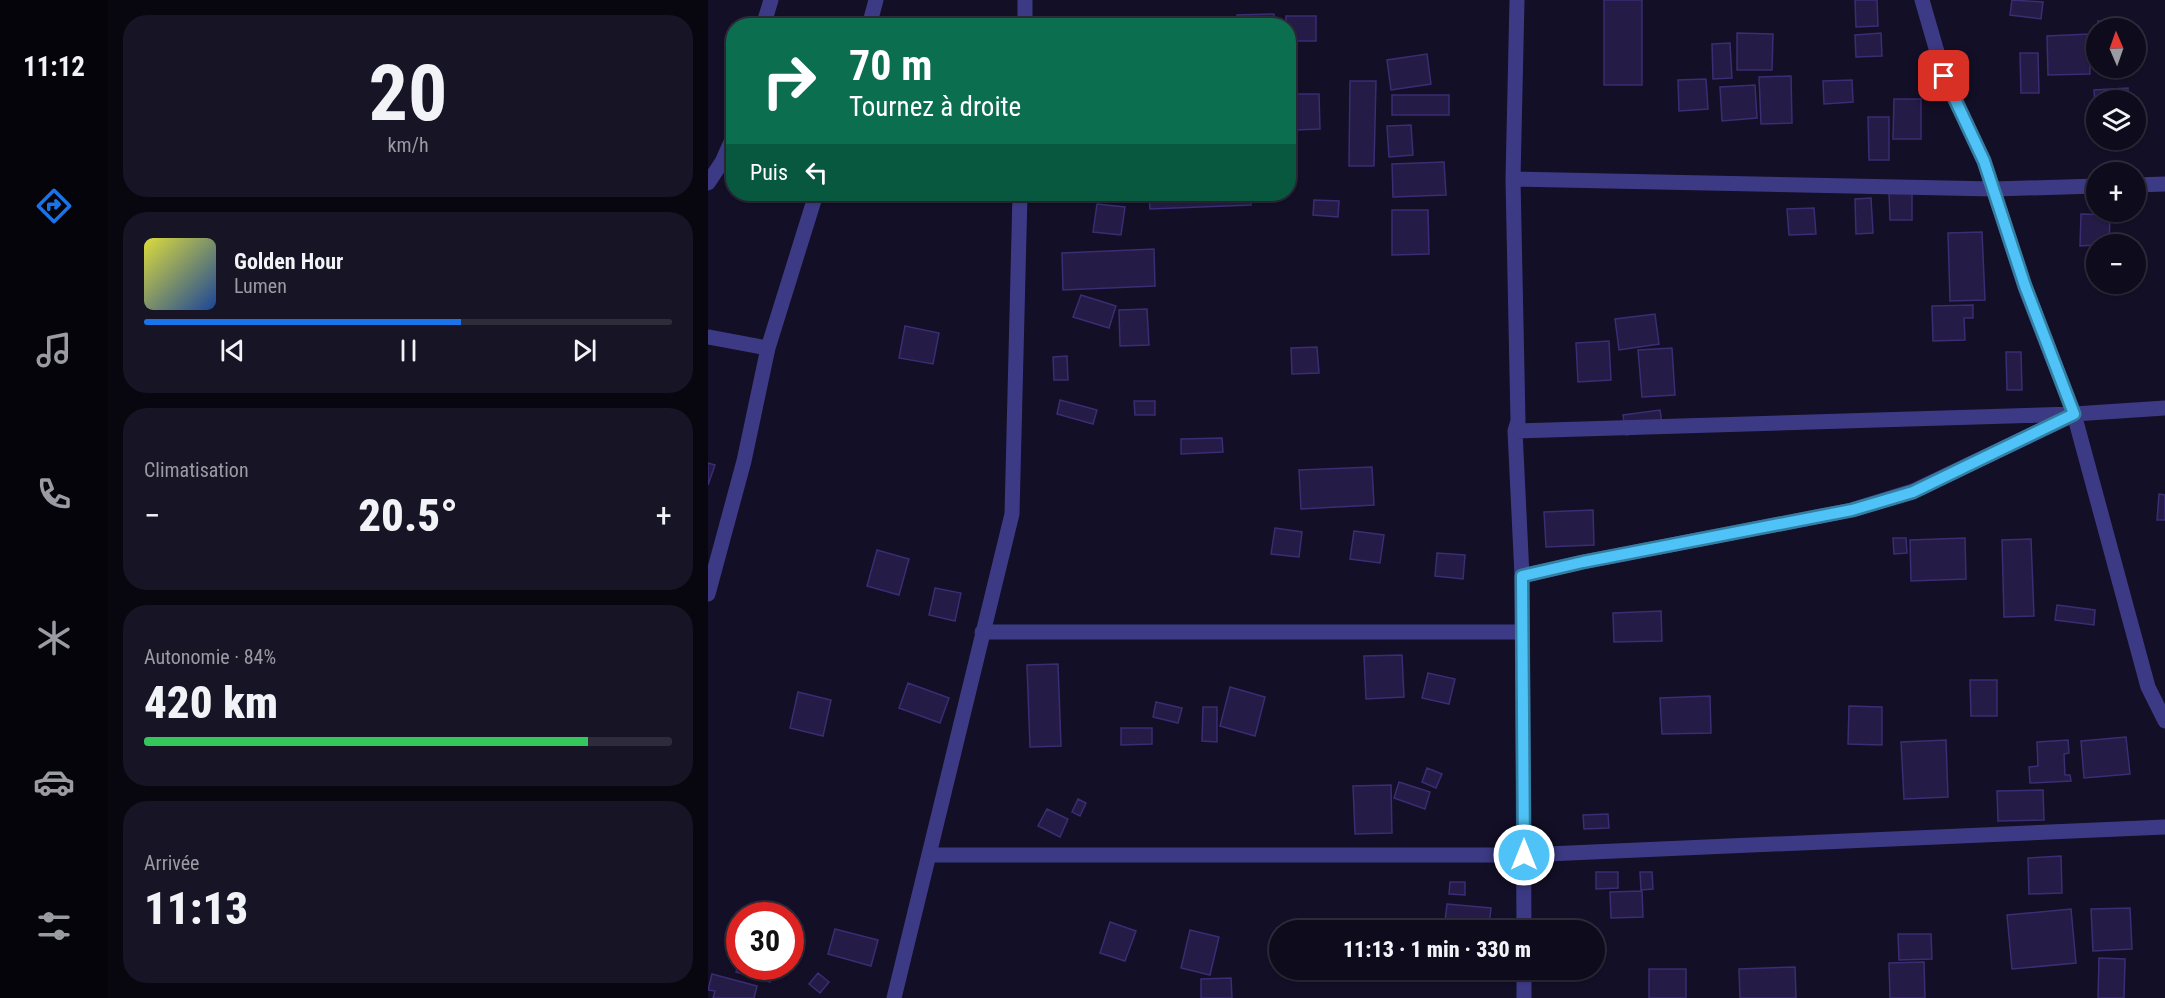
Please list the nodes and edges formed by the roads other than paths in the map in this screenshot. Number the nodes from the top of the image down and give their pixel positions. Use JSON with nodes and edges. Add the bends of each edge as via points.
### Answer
{"nodes":[{"id":1,"x":771,"y":0,"type":"edge"},
{"id":2,"x":876,"y":0,"type":"edge"},
{"id":3,"x":1026,"y":0,"type":"edge"},
{"id":4,"x":1517,"y":0,"type":"edge"},
{"id":5,"x":1922,"y":0,"type":"edge"},
{"id":6,"x":765,"y":18,"type":"edge"},
{"id":7,"x":870,"y":18,"type":"edge"},
{"id":8,"x":1025,"y":18,"type":"edge"},
{"id":9,"x":726,"y":153,"type":"edge"},
{"id":10,"x":1513,"y":179,"type":"junction"},
{"id":11,"x":708,"y":183,"type":"edge"},
{"id":12,"x":2165,"y":184,"type":"edge"},
{"id":13,"x":2146,"y":185,"type":"edge"},
{"id":14,"x":2086,"y":186,"type":"edge"},
{"id":15,"x":1994,"y":189,"type":"junction"},
{"id":16,"x":814,"y":201,"type":"edge"},
{"id":17,"x":1020,"y":201,"type":"edge"},
{"id":18,"x":708,"y":337,"type":"edge"},
{"id":19,"x":768,"y":348,"type":"junction"},
{"id":20,"x":2165,"y":408,"type":"edge"},
{"id":21,"x":2074,"y":414,"type":"junction"},
{"id":22,"x":1515,"y":431,"type":"junction"},
{"id":23,"x":1522,"y":576,"type":"junction"},
{"id":24,"x":708,"y":594,"type":"edge"},
{"id":25,"x":982,"y":632,"type":"junction"},
{"id":26,"x":1522,"y":632,"type":"junction"},
{"id":27,"x":2165,"y":721,"type":"edge"},
{"id":28,"x":2165,"y":827,"type":"edge"},
{"id":29,"x":929,"y":855,"type":"junction"},
{"id":30,"x":1524,"y":855,"type":"junction"},
{"id":31,"x":1524,"y":920,"type":"edge"},
{"id":32,"x":1524,"y":980,"type":"edge"},
{"id":33,"x":894,"y":998,"type":"edge"},
{"id":34,"x":1524,"y":998,"type":"edge"}],
"edges":[{"from":1,"to":6,"type":"street"},
{"from":2,"to":7,"type":"street"},
{"from":3,"to":8,"type":"street"},
{"from":4,"to":10,"type":"street"},
{"from":5,"to":15,"type":"street","via":[[1944,76]]},
{"from":9,"to":11,"type":"street"},
{"from":10,"to":15,"type":"street"},
{"from":10,"to":22,"type":"street","via":[[1518,421]]},
{"from":12,"to":13,"type":"street"},
{"from":14,"to":15,"type":"street"},
{"from":15,"to":21,"type":"street","via":[[2025,286]]},
{"from":16,"to":19,"type":"street"},
{"from":17,"to":25,"type":"street","via":[[1011,514]]},
{"from":18,"to":19,"type":"street"},
{"from":19,"to":24,"type":"street","via":[[744,461]]},
{"from":20,"to":21,"type":"street"},
{"from":21,"to":22,"type":"street"},
{"from":21,"to":23,"type":"street","via":[[1913,492],[1852,510]]},
{"from":21,"to":27,"type":"street","via":[[2148,687]]},
{"from":22,"to":23,"type":"street"},
{"from":23,"to":26,"type":"street"},
{"from":25,"to":26,"type":"street"},
{"from":25,"to":29,"type":"street"},
{"from":26,"to":30,"type":"street"},
{"from":28,"to":30,"type":"street"},
{"from":29,"to":30,"type":"street"},
{"from":29,"to":33,"type":"street"},
{"from":30,"to":31,"type":"street"},
{"from":32,"to":34,"type":"street"}]}
